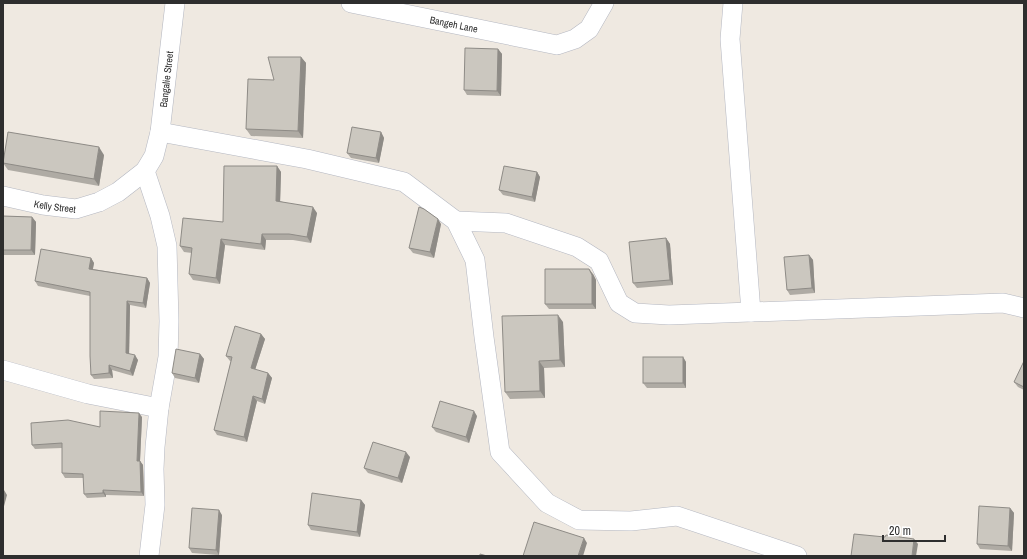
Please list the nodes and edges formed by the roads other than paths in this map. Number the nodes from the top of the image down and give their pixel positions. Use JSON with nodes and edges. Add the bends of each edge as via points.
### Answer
{"nodes":[{"id":1,"x":175,"y":3,"type":"edge"},
{"id":2,"x":351,"y":3,"type":"edge"},
{"id":3,"x":604,"y":3,"type":"edge"},
{"id":4,"x":733,"y":3,"type":"edge"},
{"id":5,"x":160,"y":132,"type":"junction"},
{"id":6,"x":150,"y":163,"type":"junction"},
{"id":7,"x":3,"y":196,"type":"edge"},
{"id":8,"x":456,"y":221,"type":"junction"},
{"id":9,"x":1024,"y":308,"type":"edge"},
{"id":10,"x":751,"y":312,"type":"junction"},
{"id":11,"x":3,"y":370,"type":"edge"},
{"id":12,"x":159,"y":408,"type":"junction"},
{"id":13,"x":149,"y":556,"type":"edge"},
{"id":14,"x":797,"y":556,"type":"edge"}],
"edges":[{"from":1,"to":5,"type":"street","name":"Bangalie Street"},
{"from":2,"to":3,"type":"street","name":"Bangeh Lane","via":[[557,45],[575,39],[589,30]]},
{"from":4,"to":10,"type":"street","via":[[730,39]]},
{"from":5,"to":6,"type":"street","name":"Bangalie Street"},
{"from":5,"to":8,"type":"street","via":[[307,159],[404,182]]},
{"from":6,"to":7,"type":"street","name":"Kelly Street","via":[[118,192],[99,202],[76,209]]},
{"from":6,"to":12,"type":"street","via":[[166,246],[168,357]]},
{"from":8,"to":10,"type":"street","via":[[506,223],[577,247],[599,261],[619,303],[635,313],[669,315]]},
{"from":8,"to":14,"type":"street","via":[[475,260],[500,452],[547,503],[579,520],[631,521],[677,516]]},
{"from":9,"to":10,"type":"street","via":[[1004,303]]},
{"from":11,"to":12,"type":"street","via":[[88,394]]},
{"from":12,"to":13,"type":"street","via":[[154,468],[155,505]]}]}
